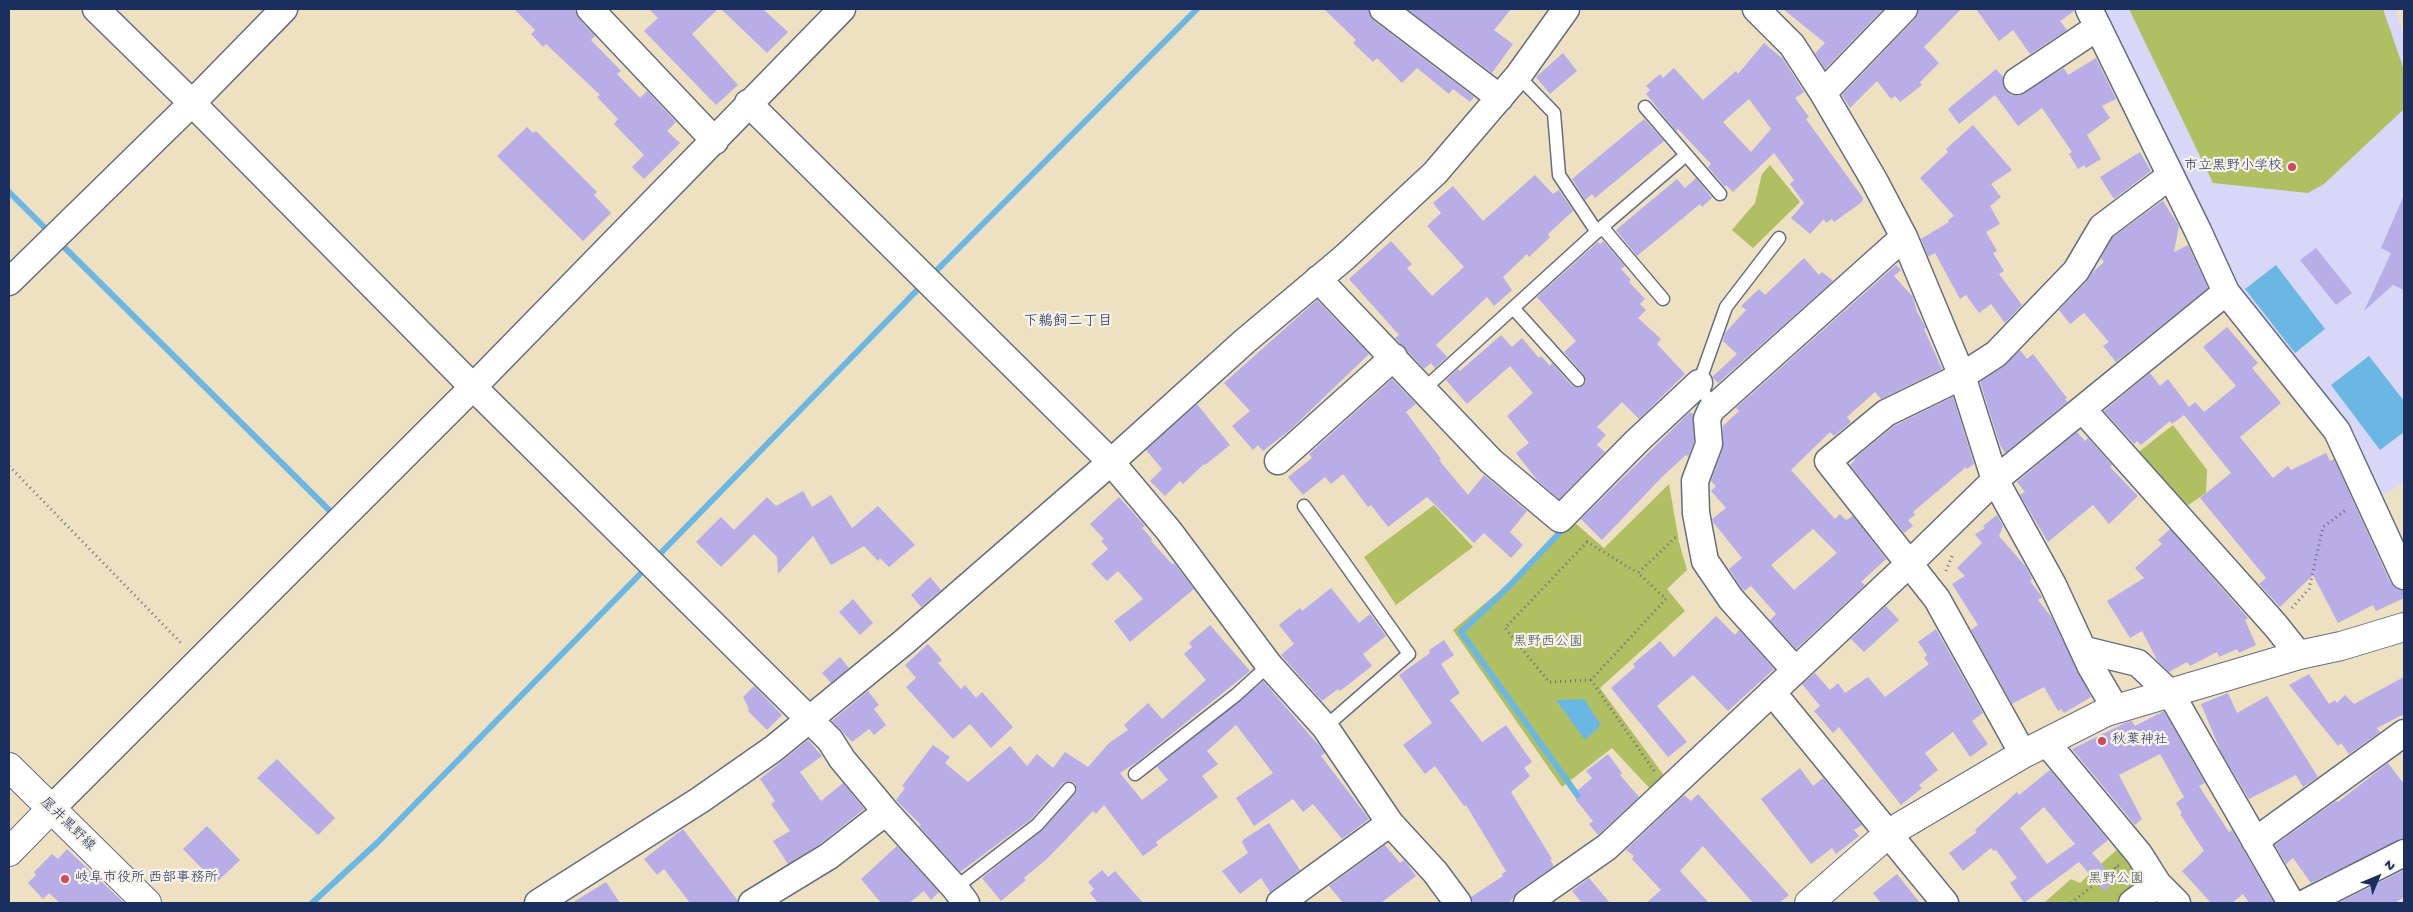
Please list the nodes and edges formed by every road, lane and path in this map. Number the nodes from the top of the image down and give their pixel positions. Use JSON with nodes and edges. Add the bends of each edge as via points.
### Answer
{"nodes":[{"id":1,"x":96,"y":9,"type":"edge"},
{"id":2,"x":284,"y":9,"type":"edge"},
{"id":3,"x":590,"y":9,"type":"edge"},
{"id":4,"x":842,"y":9,"type":"edge"},
{"id":5,"x":1383,"y":9,"type":"edge"},
{"id":6,"x":1566,"y":9,"type":"edge"},
{"id":7,"x":1756,"y":9,"type":"edge"},
{"id":8,"x":1904,"y":9,"type":"edge"},
{"id":9,"x":2094,"y":18,"type":"edge"},
{"id":10,"x":1518,"y":76,"type":"junction"},
{"id":11,"x":2017,"y":81,"type":"dead end"},
{"id":12,"x":1823,"y":92,"type":"junction"},
{"id":13,"x":1500,"y":98,"type":"junction"},
{"id":14,"x":192,"y":103,"type":"junction"},
{"id":15,"x":748,"y":103,"type":"junction"},
{"id":16,"x":1645,"y":107,"type":"dead end"},
{"id":17,"x":715,"y":141,"type":"junction"},
{"id":18,"x":1686,"y":154,"type":"junction"},
{"id":19,"x":2170,"y":176,"type":"junction"},
{"id":20,"x":1720,"y":194,"type":"dead end"},
{"id":21,"x":1600,"y":229,"type":"junction"},
{"id":22,"x":1904,"y":237,"type":"junction"},
{"id":23,"x":1779,"y":238,"type":"dead end"},
{"id":24,"x":1318,"y":279,"type":"junction"},
{"id":25,"x":9,"y":282,"type":"edge"},
{"id":26,"x":2226,"y":292,"type":"junction"},
{"id":27,"x":1663,"y":300,"type":"dead end"},
{"id":28,"x":1514,"y":309,"type":"junction"},
{"id":29,"x":1394,"y":357,"type":"junction"},
{"id":30,"x":1962,"y":376,"type":"junction"},
{"id":31,"x":1578,"y":380,"type":"dead end"},
{"id":32,"x":1700,"y":383,"type":"junction"},
{"id":33,"x":473,"y":387,"type":"junction"},
{"id":34,"x":1424,"y":389,"type":"junction"},
{"id":35,"x":1713,"y":409,"type":"junction"},
{"id":36,"x":2083,"y":410,"type":"junction"},
{"id":37,"x":1278,"y":461,"type":"dead end"},
{"id":38,"x":1111,"y":462,"type":"junction"},
{"id":39,"x":9,"y":466,"type":"edge"},
{"id":40,"x":1995,"y":480,"type":"junction"},
{"id":41,"x":2367,"y":493,"type":"junction"},
{"id":42,"x":1304,"y":506,"type":"dead end"},
{"id":43,"x":1681,"y":532,"type":"dead end"},
{"id":44,"x":1909,"y":564,"type":"junction"},
{"id":45,"x":1638,"y":573,"type":"junction"},
{"id":46,"x":2404,"y":576,"type":"edge"},
{"id":47,"x":2276,"y":626,"type":"junction"},
{"id":48,"x":2404,"y":626,"type":"edge"},
{"id":49,"x":2085,"y":650,"type":"junction"},
{"id":50,"x":2298,"y":655,"type":"junction"},
{"id":51,"x":199,"y":661,"type":"junction"},
{"id":52,"x":1269,"y":665,"type":"junction"},
{"id":53,"x":1795,"y":670,"type":"junction"},
{"id":54,"x":1591,"y":680,"type":"junction"},
{"id":55,"x":1772,"y":692,"type":"junction"},
{"id":56,"x":2171,"y":694,"type":"junction"},
{"id":57,"x":2114,"y":708,"type":"junction"},
{"id":58,"x":808,"y":720,"type":"junction"},
{"id":59,"x":1325,"y":727,"type":"junction"},
{"id":60,"x":2404,"y":732,"type":"edge"},
{"id":61,"x":2035,"y":748,"type":"junction"},
{"id":62,"x":9,"y":767,"type":"edge"},
{"id":63,"x":1134,"y":774,"type":"dead end"},
{"id":64,"x":1069,"y":789,"type":"dead end"},
{"id":65,"x":1668,"y":791,"type":"junction"},
{"id":66,"x":50,"y":810,"type":"junction"},
{"id":67,"x":887,"y":813,"type":"junction"},
{"id":68,"x":1390,"y":823,"type":"junction"},
{"id":69,"x":1889,"y":833,"type":"junction"},
{"id":70,"x":2255,"y":841,"type":"junction"},
{"id":71,"x":9,"y":852,"type":"edge"},
{"id":72,"x":2404,"y":853,"type":"edge"},
{"id":73,"x":2138,"y":854,"type":"junction"},
{"id":74,"x":2158,"y":884,"type":"junction"},
{"id":75,"x":961,"y":896,"type":"edge"},
{"id":76,"x":147,"y":903,"type":"edge"},
{"id":77,"x":538,"y":903,"type":"edge"},
{"id":78,"x":752,"y":903,"type":"edge"},
{"id":79,"x":1280,"y":903,"type":"edge"},
{"id":80,"x":1458,"y":903,"type":"edge"},
{"id":81,"x":1527,"y":903,"type":"edge"},
{"id":82,"x":1809,"y":903,"type":"edge"},
{"id":83,"x":1945,"y":903,"type":"edge"},
{"id":84,"x":2071,"y":903,"type":"edge"},
{"id":85,"x":2132,"y":903,"type":"edge"},
{"id":86,"x":2177,"y":903,"type":"edge"},
{"id":87,"x":2291,"y":903,"type":"edge"},
{"id":88,"x":2305,"y":903,"type":"edge"}],
"edges":[{"from":1,"to":14,"type":"street"},
{"from":2,"to":14,"type":"street"},
{"from":3,"to":17,"type":"street"},
{"from":4,"to":15,"type":"street"},
{"from":5,"to":13,"type":"street"},
{"from":6,"to":10,"type":"street"},
{"from":7,"to":12,"type":"street","via":[[1792,45]]},
{"from":8,"to":12,"type":"street"},
{"from":9,"to":11,"type":"street"},
{"from":9,"to":19,"type":"street"},
{"from":10,"to":13,"type":"street"},
{"from":10,"to":21,"type":"lane","via":[[1554,113],[1558,175]]},
{"from":12,"to":22,"type":"street"},
{"from":13,"to":24,"type":"street","via":[[1436,173]]},
{"from":14,"to":25,"type":"street"},
{"from":14,"to":33,"type":"street"},
{"from":15,"to":17,"type":"street"},
{"from":15,"to":38,"type":"street"},
{"from":16,"to":18,"type":"lane"},
{"from":17,"to":33,"type":"street"},
{"from":18,"to":20,"type":"lane"},
{"from":18,"to":21,"type":"lane"},
{"from":19,"to":26,"type":"street"},
{"from":19,"to":30,"type":"street","via":[[2102,227],[2076,271],[1996,354]]},
{"from":21,"to":27,"type":"lane"},
{"from":21,"to":28,"type":"lane"},
{"from":22,"to":30,"type":"street"},
{"from":22,"to":35,"type":"street"},
{"from":23,"to":32,"type":"lane","via":[[1726,307]]},
{"from":24,"to":29,"type":"street"},
{"from":24,"to":38,"type":"street"},
{"from":26,"to":36,"type":"street"},
{"from":26,"to":41,"type":"street","via":[[2337,431]]},
{"from":28,"to":31,"type":"lane"},
{"from":28,"to":34,"type":"lane"},
{"from":29,"to":34,"type":"street"},
{"from":29,"to":37,"type":"street"},
{"from":30,"to":40,"type":"street"},
{"from":30,"to":44,"type":"street","via":[[1886,413],[1828,461]]},
{"from":32,"to":34,"type":"street","via":[[1560,519],[1491,461]]},
{"from":32,"to":35,"type":"lane"},
{"from":33,"to":51,"type":"street"},
{"from":33,"to":58,"type":"street","via":[[660,569]]},
{"from":35,"to":53,"type":"street","via":[[1707,419],[1710,444],[1695,481],[1696,513],[1705,561],[1731,598]]},
{"from":36,"to":40,"type":"street"},
{"from":36,"to":47,"type":"street"},
{"from":38,"to":52,"type":"street","via":[[1169,531]]},
{"from":38,"to":58,"type":"street","via":[[904,642]]},
{"from":39,"to":51,"type":"path"},
{"from":40,"to":44,"type":"street"},
{"from":40,"to":49,"type":"street"},
{"from":41,"to":46,"type":"street"},
{"from":41,"to":47,"type":"path","via":[[2323,527],[2309,589]]},
{"from":42,"to":59,"type":"lane","via":[[1409,654]]},
{"from":43,"to":45,"type":"path"},
{"from":44,"to":53,"type":"street"},
{"from":44,"to":61,"type":"street","via":[[1937,599]]},
{"from":45,"to":54,"type":"path","via":[[1666,599]]},
{"from":45,"to":54,"type":"path","via":[[1587,542],[1504,628],[1549,682]]},
{"from":47,"to":50,"type":"street"},
{"from":48,"to":50,"type":"street","via":[[2341,646]]},
{"from":49,"to":56,"type":"street","via":[[2138,663]]},
{"from":49,"to":57,"type":"street"},
{"from":50,"to":56,"type":"street"},
{"from":51,"to":66,"type":"street"},
{"from":52,"to":59,"type":"street"},
{"from":52,"to":63,"type":"lane","via":[[1236,695]]},
{"from":53,"to":55,"type":"street"},
{"from":54,"to":65,"type":"path"},
{"from":55,"to":65,"type":"street"},
{"from":55,"to":69,"type":"street"},
{"from":56,"to":57,"type":"street"},
{"from":56,"to":70,"type":"street"},
{"from":57,"to":61,"type":"street"},
{"from":58,"to":67,"type":"street","via":[[830,740]]},
{"from":58,"to":77,"type":"street","via":[[700,800]]},
{"from":59,"to":68,"type":"street"},
{"from":60,"to":70,"type":"street"},
{"from":61,"to":69,"type":"street"},
{"from":61,"to":73,"type":"street"},
{"from":62,"to":66,"type":"street","name":"屋井黒野線"},
{"from":64,"to":75,"type":"lane","via":[[1037,825]]},
{"from":65,"to":81,"type":"street","via":[[1607,847]]},
{"from":66,"to":71,"type":"street"},
{"from":66,"to":76,"type":"street","name":"屋井黒野線"},
{"from":67,"to":75,"type":"street"},
{"from":67,"to":78,"type":"street","via":[[829,856]]},
{"from":68,"to":79,"type":"street"},
{"from":68,"to":80,"type":"street","via":[[1435,872]]},
{"from":69,"to":82,"type":"street"},
{"from":69,"to":83,"type":"street"},
{"from":70,"to":87,"type":"street"},
{"from":72,"to":88,"type":"street"},
{"from":73,"to":74,"type":"street"},
{"from":73,"to":84,"type":"path"},
{"from":74,"to":85,"type":"street"},
{"from":74,"to":86,"type":"street"}]}
